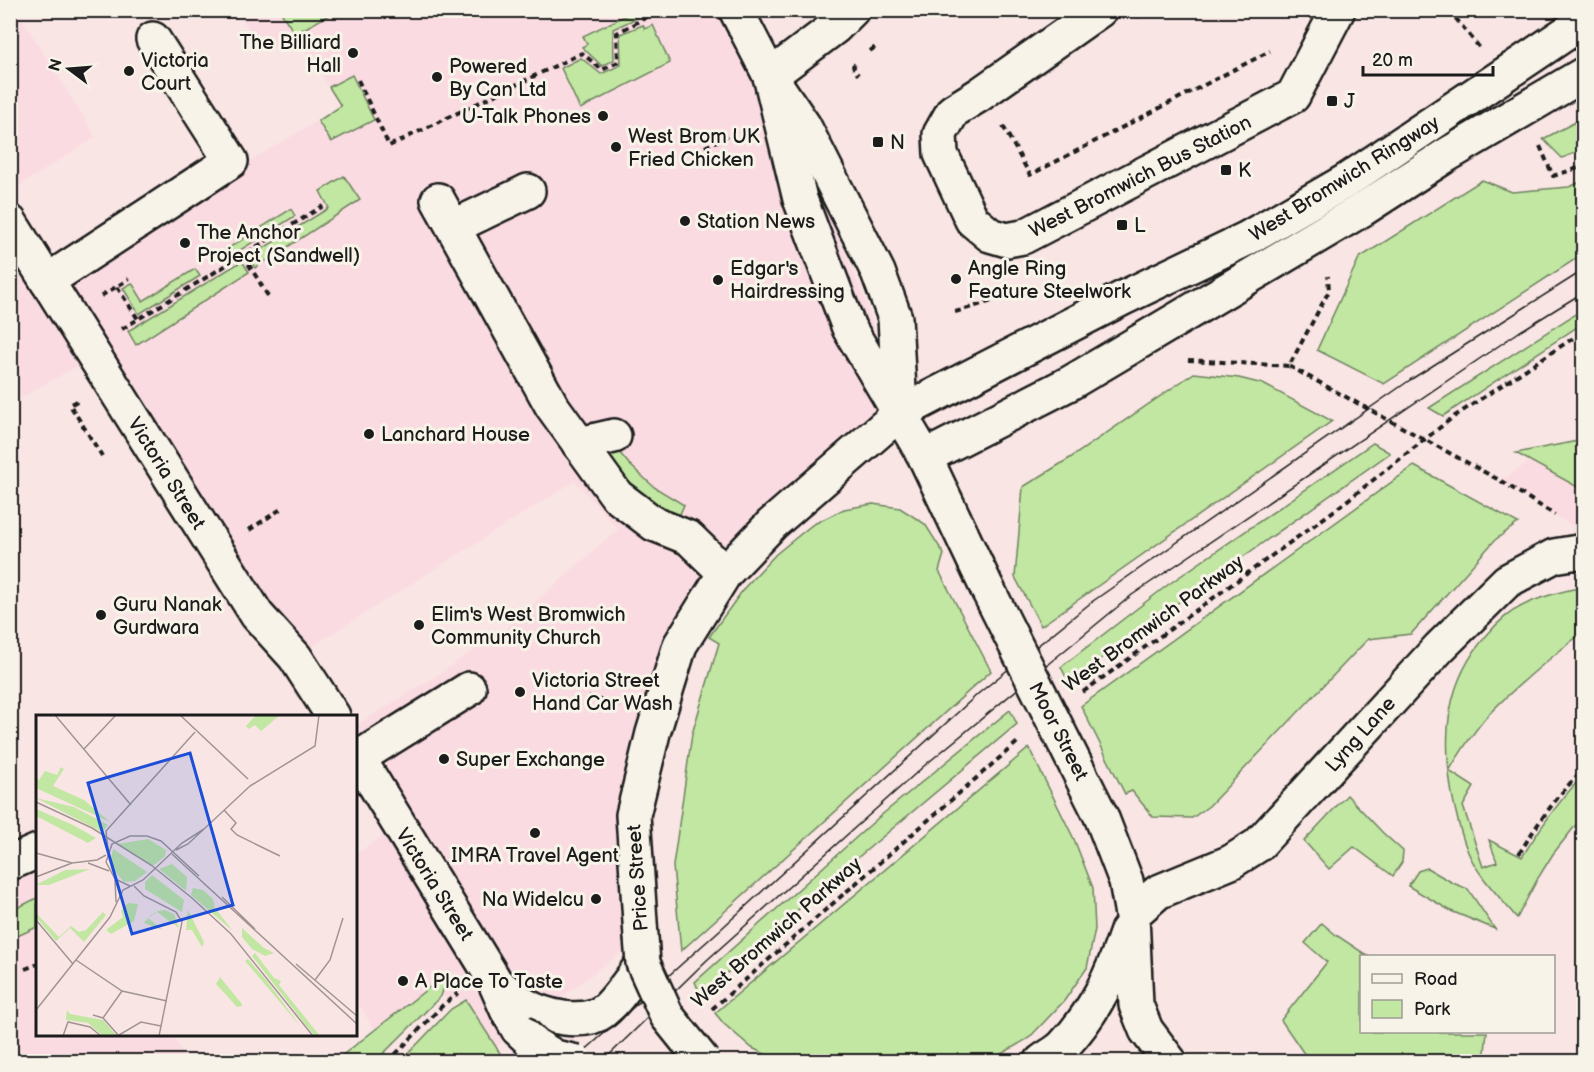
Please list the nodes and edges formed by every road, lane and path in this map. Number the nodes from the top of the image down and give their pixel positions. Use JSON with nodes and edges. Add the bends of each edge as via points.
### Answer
{"nodes":[{"id":1,"x":660,"y":10,"type":"edge"},
{"id":2,"x":736,"y":10,"type":"edge"},
{"id":3,"x":852,"y":10,"type":"edge"},
{"id":4,"x":1101,"y":10,"type":"edge"},
{"id":5,"x":1147,"y":10,"type":"edge"},
{"id":6,"x":1449,"y":10,"type":"edge"},
{"id":7,"x":1332,"y":14,"type":"edge"},
{"id":8,"x":1138,"y":17,"type":"dead end"},
{"id":9,"x":1580,"y":21,"type":"edge"},
{"id":10,"x":153,"y":39,"type":"dead end"},
{"id":11,"x":1482,"y":51,"type":"dead end"},
{"id":12,"x":1270,"y":52,"type":"dead end"},
{"id":13,"x":852,"y":66,"type":"dead end"},
{"id":14,"x":1584,"y":74,"type":"edge"},
{"id":15,"x":858,"y":75,"type":"dead end"},
{"id":16,"x":770,"y":76,"type":"junction"},
{"id":17,"x":358,"y":80,"type":"dead end"},
{"id":18,"x":1001,"y":123,"type":"dead end"},
{"id":19,"x":727,"y":136,"type":"dead end"},
{"id":20,"x":1538,"y":140,"type":"dead end"},
{"id":21,"x":705,"y":147,"type":"dead end"},
{"id":22,"x":1584,"y":166,"type":"edge"},
{"id":23,"x":528,"y":191,"type":"dead end"},
{"id":24,"x":323,"y":206,"type":"dead end"},
{"id":25,"x":10,"y":222,"type":"edge"},
{"id":26,"x":243,"y":255,"type":"junction"},
{"id":27,"x":1328,"y":274,"type":"dead end"},
{"id":28,"x":129,"y":279,"type":"dead end"},
{"id":29,"x":47,"y":281,"type":"junction"},
{"id":30,"x":117,"y":287,"type":"junction"},
{"id":31,"x":268,"y":296,"type":"dead end"},
{"id":32,"x":1006,"y":297,"type":"dead end"},
{"id":33,"x":97,"y":299,"type":"dead end"},
{"id":34,"x":955,"y":312,"type":"dead end"},
{"id":35,"x":138,"y":319,"type":"junction"},
{"id":36,"x":1584,"y":331,"type":"edge"},
{"id":37,"x":117,"y":332,"type":"dead end"},
{"id":38,"x":1184,"y":360,"type":"dead end"},
{"id":39,"x":1289,"y":366,"type":"junction"},
{"id":40,"x":900,"y":413,"type":"junction"},
{"id":41,"x":614,"y":436,"type":"dead end"},
{"id":42,"x":579,"y":444,"type":"junction"},
{"id":43,"x":102,"y":456,"type":"dead end"},
{"id":44,"x":925,"y":457,"type":"junction"},
{"id":45,"x":97,"y":459,"type":"dead end"},
{"id":46,"x":284,"y":507,"type":"dead end"},
{"id":47,"x":1563,"y":520,"type":"dead end"},
{"id":48,"x":246,"y":532,"type":"dead end"},
{"id":49,"x":1584,"y":551,"type":"edge"},
{"id":50,"x":725,"y":573,"type":"junction"},
{"id":51,"x":469,"y":689,"type":"dead end"},
{"id":52,"x":1083,"y":692,"type":"dead end"},
{"id":53,"x":589,"y":697,"type":"dead end"},
{"id":54,"x":625,"y":706,"type":"dead end"},
{"id":55,"x":332,"y":715,"type":"edge"},
{"id":56,"x":1029,"y":733,"type":"dead end"},
{"id":57,"x":357,"y":756,"type":"edge"},
{"id":58,"x":1584,"y":770,"type":"edge"},
{"id":59,"x":36,"y":852,"type":"edge"},
{"id":60,"x":1519,"y":854,"type":"dead end"},
{"id":61,"x":10,"y":863,"type":"edge"},
{"id":62,"x":1132,"y":915,"type":"junction"},
{"id":63,"x":642,"y":950,"type":"junction"},
{"id":64,"x":36,"y":965,"type":"edge"},
{"id":65,"x":25,"y":969,"type":"dead end"},
{"id":66,"x":459,"y":993,"type":"dead end"},
{"id":67,"x":704,"y":1016,"type":"dead end"},
{"id":68,"x":530,"y":1021,"type":"junction"},
{"id":69,"x":388,"y":1062,"type":"edge"},
{"id":70,"x":578,"y":1062,"type":"edge"},
{"id":71,"x":704,"y":1062,"type":"edge"},
{"id":72,"x":1041,"y":1062,"type":"edge"},
{"id":73,"x":1170,"y":1062,"type":"edge"}],
"edges":[{"from":1,"to":17,"type":"path","via":[[617,33],[618,62],[602,70],[582,53],[389,146]]},
{"from":2,"to":16,"type":"street"},
{"from":3,"to":16,"type":"street"},
{"from":4,"to":7,"type":"street","name":"West Bromwich Bus Station","via":[[953,111],[946,121],[940,134],[941,154],[972,220],[990,235],[1007,240],[1023,237],[1293,96]]},
{"from":5,"to":8,"type":"path"},
{"from":6,"to":11,"type":"path"},
{"from":9,"to":40,"type":"street","name":"West Bromwich Ringway","via":[[1346,181],[1246,239]]},
{"from":10,"to":29,"type":"street","via":[[231,161]]},
{"from":12,"to":18,"type":"path","via":[[1030,175]]},
{"from":13,"to":15,"type":"path"},
{"from":14,"to":44,"type":"street","name":"West Bromwich Ringway","via":[[1070,383]]},
{"from":16,"to":40,"type":"street","name":"Moor Street","via":[[800,199],[849,328]]},
{"from":16,"to":40,"type":"street","via":[[804,126],[878,272],[895,318]]},
{"from":19,"to":21,"type":"path"},
{"from":20,"to":22,"type":"path","via":[[1553,176]]},
{"from":23,"to":42,"type":"street","via":[[446,213],[552,406]]},
{"from":24,"to":26,"type":"path"},
{"from":25,"to":29,"type":"street","name":"Victoria Street"},
{"from":26,"to":31,"type":"path"},
{"from":26,"to":35,"type":"path"},
{"from":27,"to":39,"type":"path","via":[[1329,291]]},
{"from":28,"to":30,"type":"path"},
{"from":29,"to":55,"type":"street","name":"Victoria Street","via":[[257,615],[295,657]]},
{"from":30,"to":33,"type":"path"},
{"from":30,"to":35,"type":"path"},
{"from":32,"to":34,"type":"path"},
{"from":35,"to":37,"type":"path"},
{"from":36,"to":52,"type":"path","name":"West Bromwich Parkway","via":[[1452,418],[1335,510]]},
{"from":38,"to":39,"type":"path"},
{"from":39,"to":47,"type":"path","bridge":true,"via":[[1501,481]]},
{"from":40,"to":44,"type":"street","name":"Moor Street"},
{"from":40,"to":50,"type":"street","name":"Price Street","via":[[772,524]]},
{"from":41,"to":42,"type":"street"},
{"from":42,"to":50,"type":"street","via":[[617,496],[654,524],[689,538]]},
{"from":43,"to":45,"type":"path"},
{"from":44,"to":62,"type":"street","name":"Moor Street","bridge":true,"via":[[1101,816],[1126,881]]},
{"from":46,"to":48,"type":"path"},
{"from":49,"to":62,"type":"street","name":"Lyng Lane","via":[[1554,556],[1507,580],[1258,845],[1231,862],[1158,892]]},
{"from":50,"to":63,"type":"street","name":"Price Street","via":[[680,645],[633,815]]},
{"from":51,"to":57,"type":"street"},
{"from":53,"to":54,"type":"path"},
{"from":56,"to":67,"type":"path","name":"West Bromwich Parkway"},
{"from":57,"to":68,"type":"street","name":"Victoria Street","via":[[497,984],[507,1010]]},
{"from":58,"to":60,"type":"path","via":[[1558,797]]},
{"from":59,"to":61,"type":"street"},
{"from":62,"to":72,"type":"street","via":[[1115,965],[1091,1012],[1063,1047]]},
{"from":62,"to":73,"type":"street","name":"Moor Street","via":[[1136,1005],[1146,1030]]},
{"from":63,"to":68,"type":"street","via":[[604,1011],[577,1020]]},
{"from":63,"to":71,"type":"street","name":"Price Street","bridge":true,"via":[[667,1016]]},
{"from":64,"to":65,"type":"path"},
{"from":66,"to":69,"type":"path"},
{"from":68,"to":70,"type":"street","name":"Victoria Street","bridge":true,"via":[[535,1045],[555,1057]]}]}
